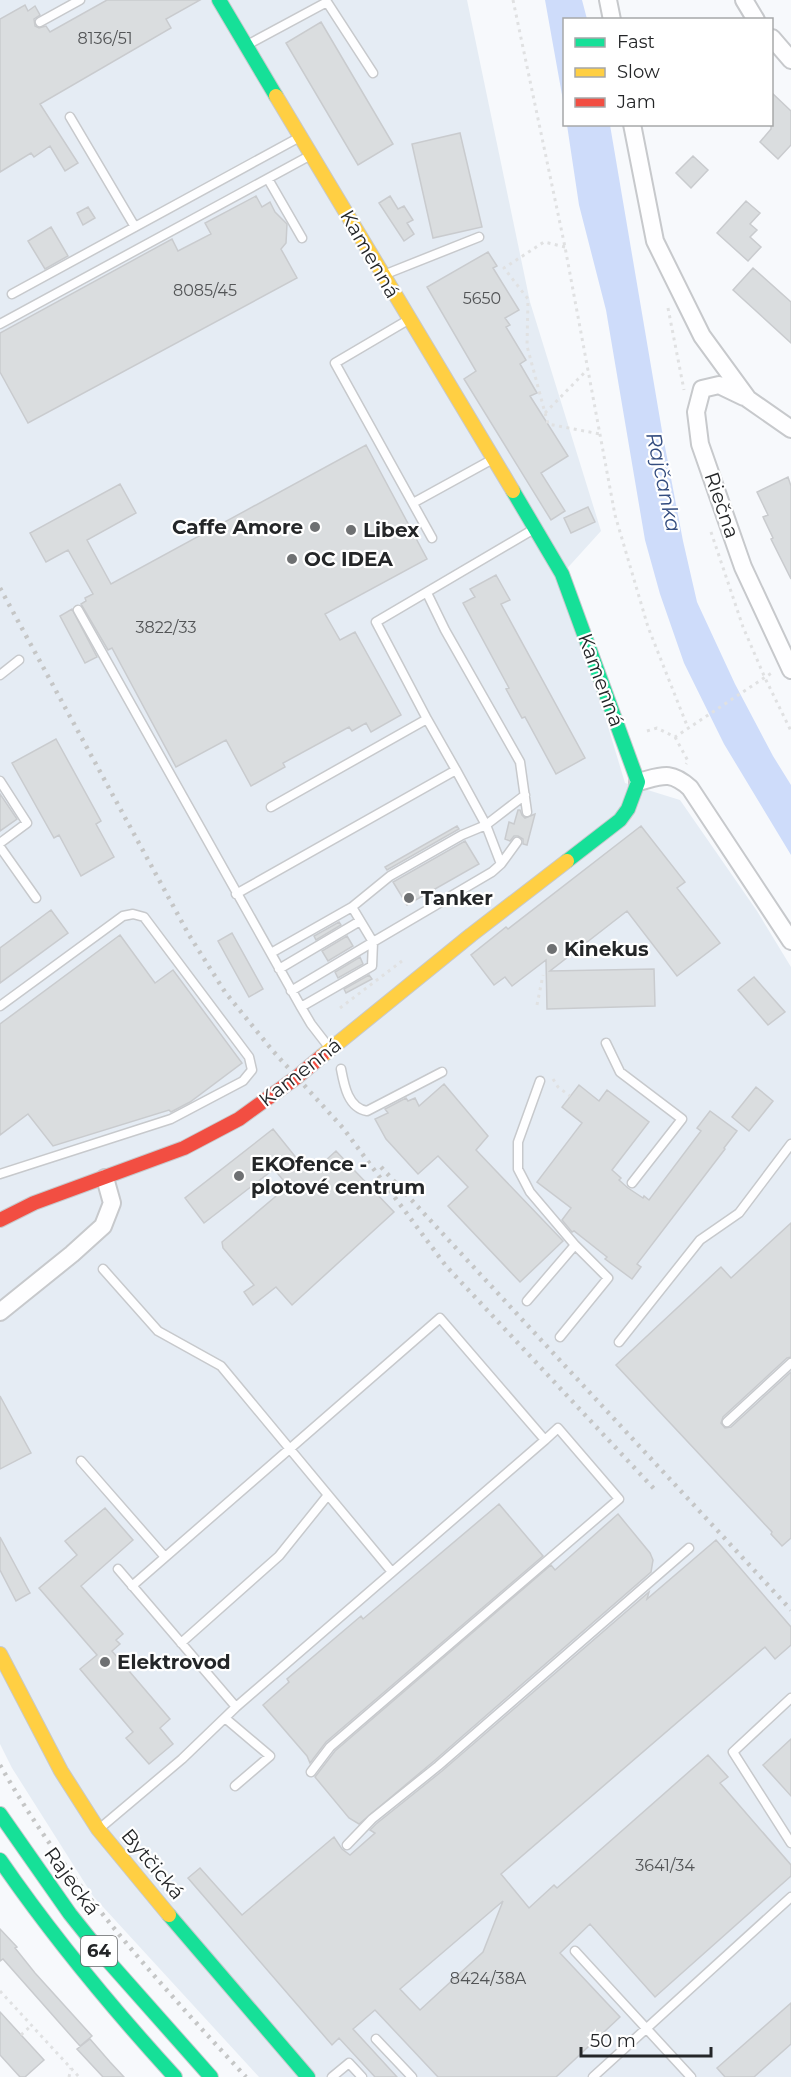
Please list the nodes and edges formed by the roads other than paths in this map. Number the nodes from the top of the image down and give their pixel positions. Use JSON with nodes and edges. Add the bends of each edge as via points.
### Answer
{"nodes":[{"id":1,"x":80,"y":0,"type":"edge"},
{"id":2,"x":219,"y":0,"type":"edge"},
{"id":3,"x":609,"y":0,"type":"edge"},
{"id":4,"x":744,"y":0,"type":"edge"},
{"id":5,"x":612,"y":18,"type":"edge"},
{"id":6,"x":755,"y":18,"type":"edge"},
{"id":7,"x":40,"y":22,"type":"dead end"},
{"id":8,"x":773,"y":40,"type":"edge"},
{"id":9,"x":246,"y":45,"type":"junction"},
{"id":10,"x":791,"y":60,"type":"edge"},
{"id":11,"x":373,"y":73,"type":"dead end"},
{"id":12,"x":70,"y":117,"type":"dead end"},
{"id":13,"x":632,"y":126,"type":"edge"},
{"id":14,"x":301,"y":136,"type":"junction"},
{"id":15,"x":312,"y":154,"type":"junction"},
{"id":16,"x":268,"y":179,"type":"junction"},
{"id":17,"x":135,"y":227,"type":"junction"},
{"id":18,"x":479,"y":237,"type":"dead end"},
{"id":19,"x":302,"y":238,"type":"dead end"},
{"id":20,"x":383,"y":275,"type":"junction"},
{"id":21,"x":12,"y":294,"type":"dead end"},
{"id":22,"x":409,"y":319,"type":"junction"},
{"id":23,"x":0,"y":324,"type":"edge"},
{"id":24,"x":748,"y":399,"type":"junction"},
{"id":25,"x":791,"y":429,"type":"edge"},
{"id":26,"x":493,"y":459,"type":"junction"},
{"id":27,"x":413,"y":503,"type":"junction"},
{"id":28,"x":535,"y":529,"type":"junction"},
{"id":29,"x":432,"y":538,"type":"dead end"},
{"id":30,"x":427,"y":592,"type":"junction"},
{"id":31,"x":78,"y":610,"type":"dead end"},
{"id":32,"x":19,"y":660,"type":"dead end"},
{"id":33,"x":790,"y":665,"type":"edge"},
{"id":34,"x":0,"y":675,"type":"edge"},
{"id":35,"x":427,"y":719,"type":"junction"},
{"id":36,"x":456,"y":770,"type":"junction"},
{"id":37,"x":0,"y":782,"type":"edge"},
{"id":38,"x":638,"y":782,"type":"junction"},
{"id":39,"x":525,"y":795,"type":"junction"},
{"id":40,"x":271,"y":807,"type":"dead end"},
{"id":41,"x":527,"y":812,"type":"dead end"},
{"id":42,"x":486,"y":825,"type":"junction"},
{"id":43,"x":517,"y":842,"type":"dead end"},
{"id":44,"x":0,"y":845,"type":"edge"},
{"id":45,"x":501,"y":864,"type":"junction"},
{"id":46,"x":236,"y":894,"type":"junction"},
{"id":47,"x":36,"y":898,"type":"dead end"},
{"id":48,"x":352,"y":907,"type":"junction"},
{"id":49,"x":360,"y":921,"type":"junction"},
{"id":50,"x":791,"y":941,"type":"edge"},
{"id":51,"x":373,"y":942,"type":"junction"},
{"id":52,"x":271,"y":953,"type":"junction"},
{"id":53,"x":279,"y":969,"type":"junction"},
{"id":54,"x":291,"y":991,"type":"junction"},
{"id":55,"x":0,"y":1006,"type":"edge"},
{"id":56,"x":301,"y":1007,"type":"junction"},
{"id":57,"x":606,"y":1043,"type":"dead end"},
{"id":58,"x":330,"y":1048,"type":"junction"},
{"id":59,"x":341,"y":1069,"type":"dead end"},
{"id":60,"x":442,"y":1072,"type":"dead end"},
{"id":61,"x":540,"y":1081,"type":"dead end"},
{"id":62,"x":791,"y":1144,"type":"edge"},
{"id":63,"x":0,"y":1173,"type":"edge"},
{"id":64,"x":105,"y":1178,"type":"junction"},
{"id":65,"x":632,"y":1183,"type":"dead end"},
{"id":66,"x":0,"y":1220,"type":"edge"},
{"id":67,"x":575,"y":1245,"type":"junction"},
{"id":68,"x":103,"y":1269,"type":"dead end"},
{"id":69,"x":527,"y":1301,"type":"dead end"},
{"id":70,"x":0,"y":1312,"type":"edge"},
{"id":71,"x":560,"y":1337,"type":"dead end"},
{"id":72,"x":619,"y":1342,"type":"dead end"},
{"id":73,"x":791,"y":1363,"type":"edge"},
{"id":74,"x":727,"y":1422,"type":"dead end"},
{"id":75,"x":545,"y":1440,"type":"junction"},
{"id":76,"x":290,"y":1449,"type":"junction"},
{"id":77,"x":81,"y":1461,"type":"dead end"},
{"id":78,"x":328,"y":1494,"type":"junction"},
{"id":79,"x":689,"y":1548,"type":"dead end"},
{"id":80,"x":165,"y":1557,"type":"junction"},
{"id":81,"x":118,"y":1569,"type":"dead end"},
{"id":82,"x":392,"y":1572,"type":"junction"},
{"id":83,"x":132,"y":1586,"type":"junction"},
{"id":84,"x":181,"y":1643,"type":"junction"},
{"id":85,"x":0,"y":1654,"type":"edge"},
{"id":86,"x":791,"y":1698,"type":"edge"},
{"id":87,"x":236,"y":1707,"type":"junction"},
{"id":88,"x":225,"y":1718,"type":"junction"},
{"id":89,"x":311,"y":1772,"type":"dead end"},
{"id":90,"x":234,"y":1786,"type":"dead end"},
{"id":91,"x":0,"y":1814,"type":"edge"},
{"id":92,"x":98,"y":1829,"type":"junction"},
{"id":93,"x":791,"y":1843,"type":"edge"},
{"id":94,"x":347,"y":1845,"type":"dead end"},
{"id":95,"x":0,"y":1860,"type":"edge"},
{"id":96,"x":13,"y":1879,"type":"junction"},
{"id":97,"x":0,"y":1891,"type":"edge"},
{"id":98,"x":791,"y":1897,"type":"edge"},
{"id":99,"x":575,"y":1951,"type":"dead end"},
{"id":100,"x":646,"y":2028,"type":"junction"},
{"id":101,"x":376,"y":2039,"type":"dead end"},
{"id":102,"x":175,"y":2077,"type":"edge"},
{"id":103,"x":211,"y":2077,"type":"edge"},
{"id":104,"x":308,"y":2077,"type":"edge"},
{"id":105,"x":333,"y":2077,"type":"edge"},
{"id":106,"x":362,"y":2077,"type":"edge"},
{"id":107,"x":412,"y":2077,"type":"edge"},
{"id":108,"x":593,"y":2077,"type":"edge"},
{"id":109,"x":691,"y":2077,"type":"edge"}],
"edges":[{"from":1,"to":7,"type":"lane"},
{"from":2,"to":9,"type":"street","name":"Kamenná"},
{"from":3,"to":5,"type":"street"},
{"from":4,"to":6,"type":"street"},
{"from":8,"to":10,"type":"street"},
{"from":9,"to":11,"type":"lane","via":[[327,2]]},
{"from":9,"to":14,"type":"street","name":"Kamenná"},
{"from":12,"to":17,"type":"lane"},
{"from":13,"to":24,"type":"street","name":"Riečna","via":[[655,242],[702,336]]},
{"from":14,"to":15,"type":"street","name":"Kamenná"},
{"from":14,"to":17,"type":"lane"},
{"from":15,"to":16,"type":"lane"},
{"from":15,"to":20,"type":"street","name":"Kamenná"},
{"from":16,"to":19,"type":"lane"},
{"from":16,"to":23,"type":"lane"},
{"from":17,"to":21,"type":"lane"},
{"from":18,"to":20,"type":"lane"},
{"from":20,"to":22,"type":"street","name":"Kamenná"},
{"from":22,"to":26,"type":"street","name":"Kamenná"},
{"from":22,"to":27,"type":"lane","via":[[335,363]]},
{"from":24,"to":25,"type":"street","name":"Riečna"},
{"from":24,"to":33,"type":"street","name":"Riečna","via":[[719,385],[702,389],[696,412],[700,444],[743,567]]},
{"from":26,"to":27,"type":"lane"},
{"from":26,"to":28,"type":"street","name":"Kamenná"},
{"from":27,"to":29,"type":"lane"},
{"from":28,"to":30,"type":"lane"},
{"from":28,"to":38,"type":"street","name":"Kamenná","via":[[562,574]]},
{"from":30,"to":35,"type":"lane","via":[[376,622]]},
{"from":30,"to":39,"type":"lane","via":[[520,762]]},
{"from":31,"to":46,"type":"lane"},
{"from":32,"to":34,"type":"lane"},
{"from":35,"to":36,"type":"lane"},
{"from":35,"to":40,"type":"lane"},
{"from":36,"to":42,"type":"lane"},
{"from":36,"to":46,"type":"lane"},
{"from":37,"to":44,"type":"lane","via":[[27,823]]},
{"from":38,"to":50,"type":"street","via":[[664,775],[679,778],[690,788]]},
{"from":38,"to":58,"type":"street","name":"Kamenná","via":[[620,820]]},
{"from":39,"to":41,"type":"lane"},
{"from":39,"to":42,"type":"lane"},
{"from":42,"to":45,"type":"lane"},
{"from":42,"to":48,"type":"lane","via":[[390,876]]},
{"from":43,"to":45,"type":"lane"},
{"from":44,"to":47,"type":"lane"},
{"from":45,"to":51,"type":"lane"},
{"from":46,"to":52,"type":"lane"},
{"from":48,"to":49,"type":"lane"},
{"from":48,"to":52,"type":"lane"},
{"from":49,"to":51,"type":"lane"},
{"from":49,"to":53,"type":"lane"},
{"from":51,"to":54,"type":"lane"},
{"from":51,"to":56,"type":"lane","via":[[372,966]]},
{"from":52,"to":53,"type":"lane"},
{"from":53,"to":54,"type":"lane"},
{"from":54,"to":56,"type":"lane"},
{"from":55,"to":63,"type":"lane","via":[[123,916],[133,914],[144,917],[249,1057],[252,1070],[243,1081],[171,1119]]},
{"from":56,"to":58,"type":"lane"},
{"from":57,"to":65,"type":"lane","via":[[620,1072],[682,1119]]},
{"from":58,"to":64,"type":"street","name":"Kamenná","via":[[239,1119],[184,1148]]},
{"from":59,"to":60,"type":"lane","via":[[353,1103],[367,1111]]},
{"from":61,"to":67,"type":"lane","via":[[518,1142],[518,1169],[530,1192]]},
{"from":62,"to":72,"type":"lane","via":[[739,1213],[700,1240]]},
{"from":64,"to":66,"type":"street","name":"Kamenná","via":[[34,1203]]},
{"from":64,"to":70,"type":"street","via":[[112,1203],[103,1226]]},
{"from":67,"to":69,"type":"lane"},
{"from":67,"to":71,"type":"lane","via":[[608,1278]]},
{"from":68,"to":76,"type":"lane","via":[[158,1331],[221,1366]]},
{"from":73,"to":74,"type":"lane"},
{"from":75,"to":76,"type":"lane","via":[[440,1318]]},
{"from":75,"to":82,"type":"lane"},
{"from":75,"to":89,"type":"lane","via":[[558,1428],[619,1499],[330,1747]]},
{"from":76,"to":78,"type":"lane"},
{"from":76,"to":80,"type":"lane"},
{"from":77,"to":80,"type":"lane"},
{"from":78,"to":82,"type":"lane"},
{"from":78,"to":84,"type":"lane","via":[[279,1556]]},
{"from":79,"to":94,"type":"lane"},
{"from":80,"to":83,"type":"lane"},
{"from":81,"to":83,"type":"lane"},
{"from":82,"to":87,"type":"lane"},
{"from":83,"to":84,"type":"lane"},
{"from":84,"to":87,"type":"lane"},
{"from":85,"to":92,"type":"street","name":"Bytčická","via":[[61,1771]]},
{"from":86,"to":93,"type":"lane","via":[[733,1752]]},
{"from":87,"to":88,"type":"lane"},
{"from":88,"to":90,"type":"lane","via":[[270,1756]]},
{"from":88,"to":92,"type":"lane"},
{"from":91,"to":103,"type":"street","name":"Rajecká","number":"64","via":[[102,1954]]},
{"from":92,"to":104,"type":"street","name":"Bytčická"},
{"from":95,"to":96,"type":"street","number":"64"},
{"from":96,"to":97,"type":"street"},
{"from":96,"to":102,"type":"street","number":"64","via":[[109,2004]]},
{"from":98,"to":100,"type":"lane"},
{"from":99,"to":100,"type":"lane"},
{"from":100,"to":108,"type":"lane"},
{"from":100,"to":109,"type":"lane"},
{"from":101,"to":107,"type":"lane"},
{"from":105,"to":106,"type":"lane","via":[[350,2063]]}]}
